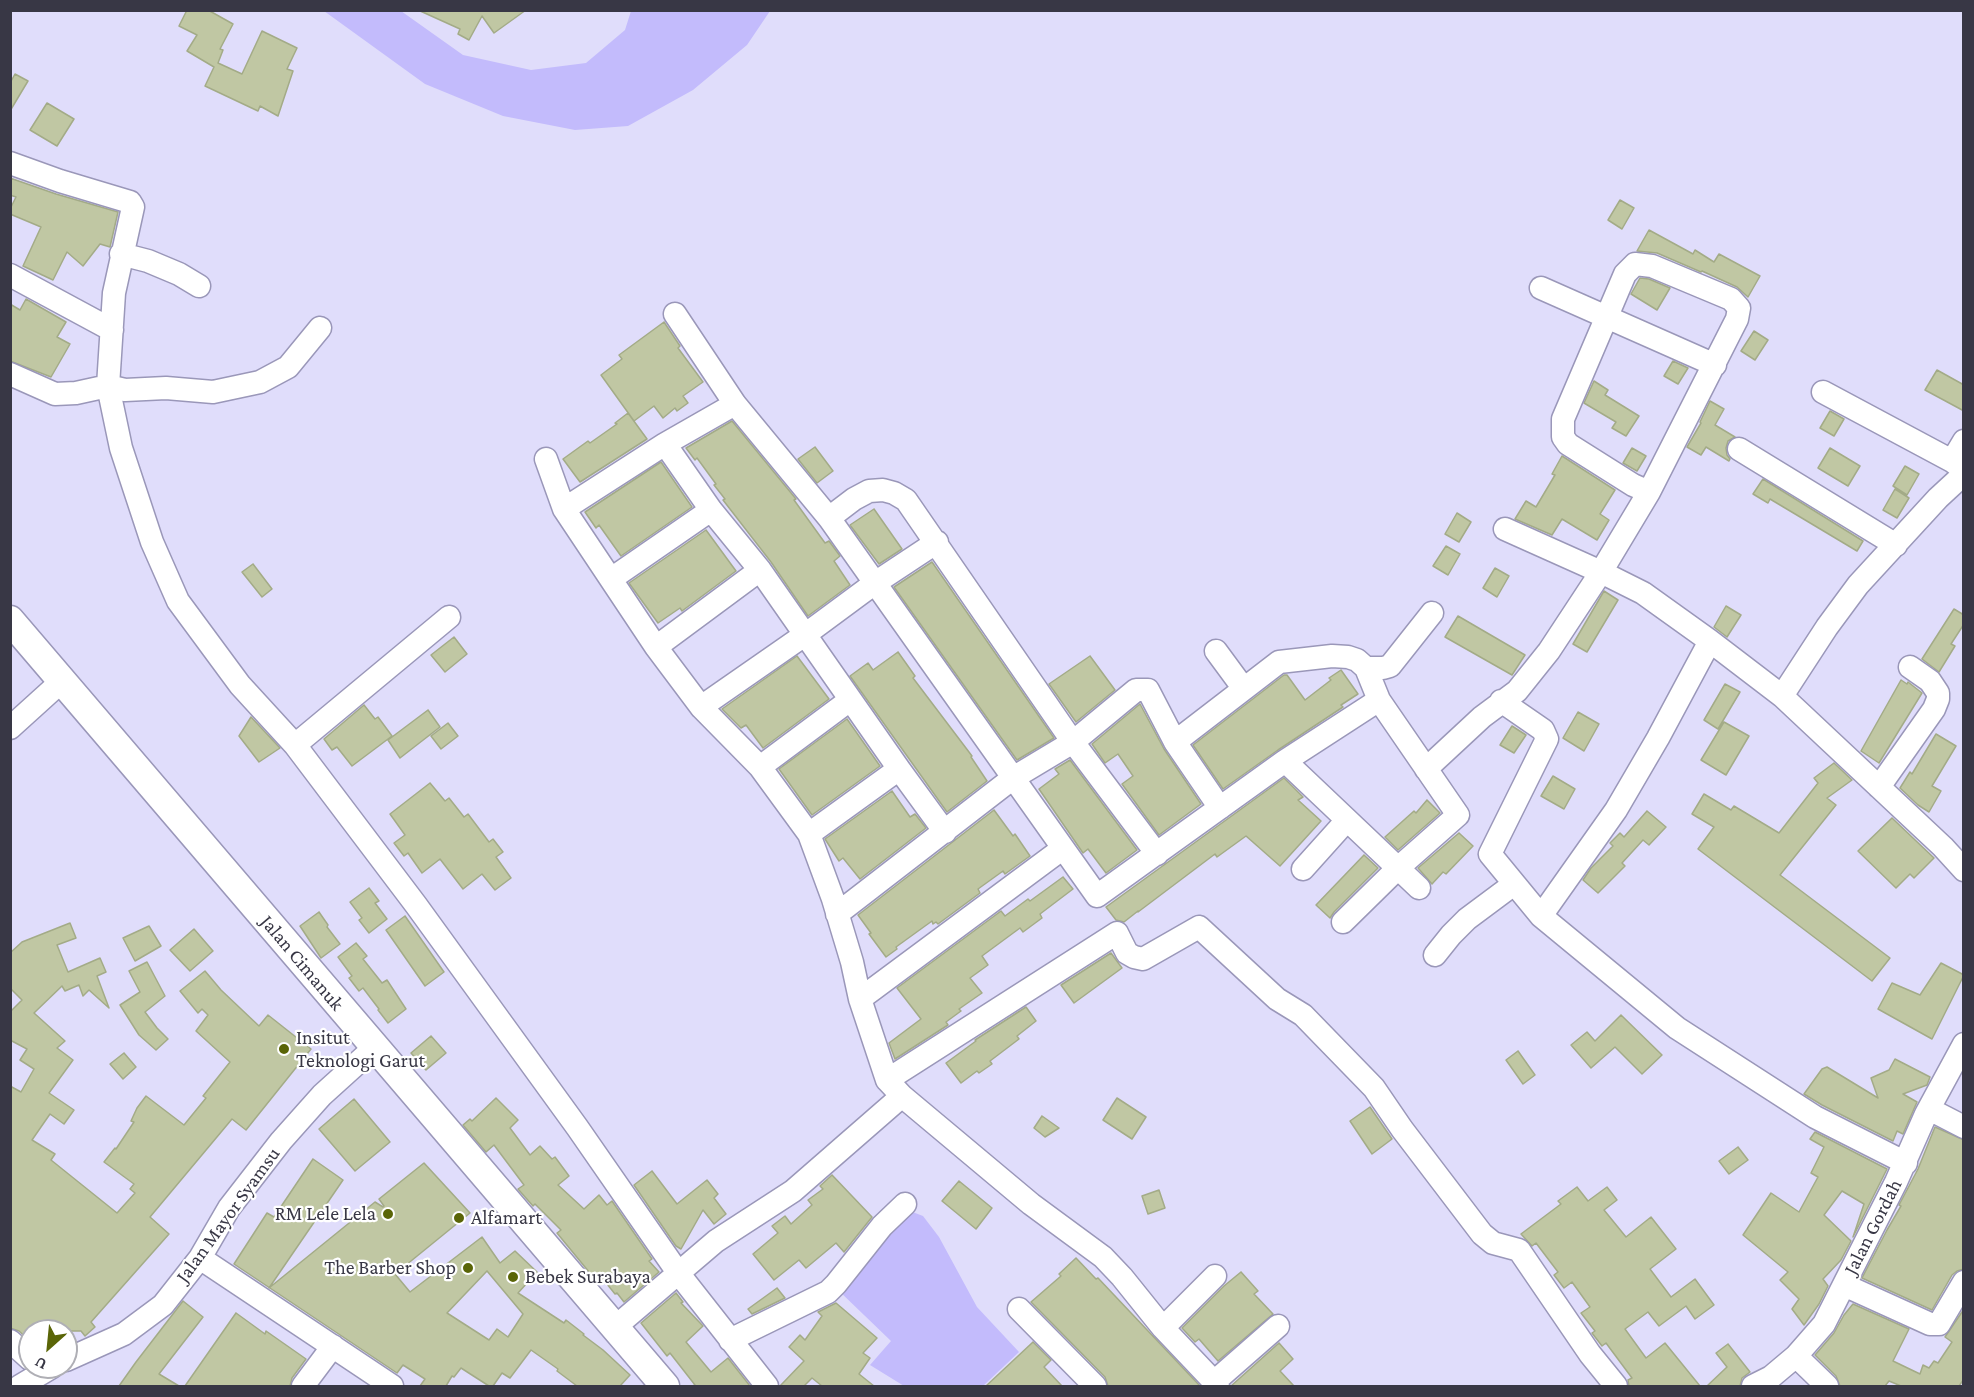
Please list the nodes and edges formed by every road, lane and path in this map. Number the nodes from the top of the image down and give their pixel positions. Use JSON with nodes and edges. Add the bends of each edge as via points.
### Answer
{"nodes":[{"id":1,"x":10,"y":162,"type":"edge"},
{"id":2,"x":121,"y":254,"type":"junction"},
{"id":3,"x":10,"y":275,"type":"edge"},
{"id":4,"x":199,"y":286,"type":"dead end"},
{"id":5,"x":1541,"y":288,"type":"dead end"},
{"id":6,"x":675,"y":314,"type":"dead end"},
{"id":7,"x":1608,"y":317,"type":"junction"},
{"id":8,"x":320,"y":328,"type":"dead end"},
{"id":9,"x":112,"y":330,"type":"junction"},
{"id":10,"x":1715,"y":365,"type":"junction"},
{"id":11,"x":10,"y":374,"type":"edge"},
{"id":12,"x":108,"y":386,"type":"junction"},
{"id":13,"x":1823,"y":392,"type":"dead end"},
{"id":14,"x":735,"y":404,"type":"junction"},
{"id":15,"x":1964,"y":441,"type":"edge"},
{"id":16,"x":665,"y":444,"type":"junction"},
{"id":17,"x":1739,"y":449,"type":"dead end"},
{"id":18,"x":546,"y":459,"type":"dead end"},
{"id":19,"x":1960,"y":468,"type":"edge"},
{"id":20,"x":1649,"y":492,"type":"junction"},
{"id":21,"x":564,"y":509,"type":"junction"},
{"id":22,"x":711,"y":510,"type":"junction"},
{"id":23,"x":829,"y":518,"type":"junction"},
{"id":24,"x":1504,"y":529,"type":"dead end"},
{"id":25,"x":937,"y":542,"type":"junction"},
{"id":26,"x":1896,"y":545,"type":"junction"},
{"id":27,"x":760,"y":570,"type":"junction"},
{"id":28,"x":1601,"y":572,"type":"junction"},
{"id":29,"x":611,"y":579,"type":"junction"},
{"id":30,"x":875,"y":583,"type":"junction"},
{"id":31,"x":1432,"y":613,"type":"dead end"},
{"id":32,"x":449,"y":617,"type":"dead end"},
{"id":33,"x":10,"y":620,"type":"edge"},
{"id":34,"x":806,"y":634,"type":"junction"},
{"id":35,"x":1710,"y":641,"type":"junction"},
{"id":36,"x":656,"y":647,"type":"junction"},
{"id":37,"x":1216,"y":651,"type":"dead end"},
{"id":38,"x":1366,"y":668,"type":"junction"},
{"id":39,"x":1910,"y":668,"type":"dead end"},
{"id":40,"x":63,"y":680,"type":"junction"},
{"id":41,"x":1244,"y":689,"type":"junction"},
{"id":42,"x":1782,"y":696,"type":"junction"},
{"id":43,"x":850,"y":700,"type":"junction"},
{"id":44,"x":1379,"y":700,"type":"junction"},
{"id":45,"x":1501,"y":701,"type":"junction"},
{"id":46,"x":701,"y":707,"type":"junction"},
{"id":47,"x":10,"y":728,"type":"edge"},
{"id":48,"x":1073,"y":742,"type":"junction"},
{"id":49,"x":1175,"y":742,"type":"junction"},
{"id":50,"x":295,"y":745,"type":"junction"},
{"id":51,"x":1285,"y":761,"type":"junction"},
{"id":52,"x":760,"y":767,"type":"junction"},
{"id":53,"x":899,"y":769,"type":"junction"},
{"id":54,"x":1426,"y":769,"type":"junction"},
{"id":55,"x":1013,"y":778,"type":"junction"},
{"id":56,"x":1879,"y":787,"type":"junction"},
{"id":57,"x":1220,"y":808,"type":"junction"},
{"id":58,"x":1347,"y":820,"type":"junction"},
{"id":59,"x":945,"y":831,"type":"junction"},
{"id":60,"x":809,"y":834,"type":"junction"},
{"id":61,"x":1062,"y":849,"type":"junction"},
{"id":62,"x":1157,"y":854,"type":"junction"},
{"id":63,"x":1398,"y":868,"type":"junction"},
{"id":64,"x":1303,"y":869,"type":"dead end"},
{"id":65,"x":1964,"y":870,"type":"edge"},
{"id":66,"x":1514,"y":884,"type":"junction"},
{"id":67,"x":1419,"y":888,"type":"dead end"},
{"id":68,"x":837,"y":914,"type":"junction"},
{"id":69,"x":1541,"y":916,"type":"junction"},
{"id":70,"x":1343,"y":922,"type":"dead end"},
{"id":71,"x":1435,"y":955,"type":"dead end"},
{"id":72,"x":860,"y":999,"type":"junction"},
{"id":73,"x":1964,"y":1044,"type":"edge"},
{"id":74,"x":375,"y":1048,"type":"junction"},
{"id":75,"x":895,"y":1088,"type":"junction"},
{"id":76,"x":1929,"y":1109,"type":"junction"},
{"id":77,"x":1964,"y":1127,"type":"edge"},
{"id":78,"x":1905,"y":1163,"type":"junction"},
{"id":79,"x":905,"y":1204,"type":"dead end"},
{"id":80,"x":200,"y":1258,"type":"junction"},
{"id":81,"x":679,"y":1274,"type":"junction"},
{"id":82,"x":1215,"y":1276,"type":"dead end"},
{"id":83,"x":1964,"y":1282,"type":"edge"},
{"id":84,"x":1844,"y":1285,"type":"junction"},
{"id":85,"x":1019,"y":1309,"type":"dead end"},
{"id":86,"x":1278,"y":1326,"type":"dead end"},
{"id":87,"x":614,"y":1328,"type":"junction"},
{"id":88,"x":1163,"y":1328,"type":"junction"},
{"id":89,"x":730,"y":1340,"type":"junction"},
{"id":90,"x":333,"y":1346,"type":"junction"},
{"id":91,"x":78,"y":1355,"type":"edge"},
{"id":92,"x":1796,"y":1356,"type":"junction"},
{"id":93,"x":1085,"y":1383,"type":"edge"},
{"id":94,"x":1216,"y":1384,"type":"edge"},
{"id":95,"x":303,"y":1386,"type":"edge"},
{"id":96,"x":392,"y":1386,"type":"edge"},
{"id":97,"x":665,"y":1386,"type":"edge"},
{"id":98,"x":767,"y":1386,"type":"edge"},
{"id":99,"x":1616,"y":1386,"type":"edge"},
{"id":100,"x":1753,"y":1386,"type":"edge"},
{"id":101,"x":1827,"y":1386,"type":"edge"}],
"edges":[{"from":1,"to":2,"type":"street","via":[[130,202],[133,207]]},
{"from":2,"to":4,"type":"street","via":[[148,261]]},
{"from":2,"to":9,"type":"street"},
{"from":3,"to":9,"type":"street"},
{"from":5,"to":7,"type":"street"},
{"from":6,"to":14,"type":"street"},
{"from":7,"to":10,"type":"street"},
{"from":7,"to":10,"type":"street","via":[[1625,274],[1635,264],[1652,266],[1731,298],[1739,308],[1737,319]]},
{"from":7,"to":20,"type":"street","via":[[1563,419],[1563,437]]},
{"from":8,"to":12,"type":"street","via":[[288,367],[260,382],[213,392],[125,390]]},
{"from":9,"to":12,"type":"street"},
{"from":10,"to":20,"type":"street"},
{"from":11,"to":12,"type":"street","via":[[55,394]]},
{"from":12,"to":50,"type":"street","via":[[121,448],[152,542],[178,601],[240,686]]},
{"from":13,"to":19,"type":"street"},
{"from":14,"to":16,"type":"street"},
{"from":14,"to":23,"type":"street"},
{"from":15,"to":19,"type":"street"},
{"from":16,"to":21,"type":"street"},
{"from":16,"to":22,"type":"street"},
{"from":17,"to":26,"type":"street"},
{"from":18,"to":21,"type":"street"},
{"from":19,"to":26,"type":"street"},
{"from":20,"to":28,"type":"street"},
{"from":21,"to":29,"type":"street"},
{"from":22,"to":27,"type":"street"},
{"from":22,"to":29,"type":"street"},
{"from":23,"to":25,"type":"street","via":[[869,491],[882,490],[906,500]]},
{"from":23,"to":30,"type":"street"},
{"from":24,"to":28,"type":"street"},
{"from":25,"to":30,"type":"street"},
{"from":25,"to":48,"type":"street"},
{"from":26,"to":42,"type":"street","via":[[1858,585]]},
{"from":27,"to":34,"type":"street"},
{"from":27,"to":36,"type":"street"},
{"from":28,"to":35,"type":"street","via":[[1643,593]]},
{"from":28,"to":45,"type":"street","via":[[1549,651],[1516,692]]},
{"from":29,"to":36,"type":"street"},
{"from":30,"to":34,"type":"street"},
{"from":30,"to":55,"type":"street"},
{"from":31,"to":38,"type":"street","via":[[1390,666]]},
{"from":32,"to":50,"type":"street"},
{"from":33,"to":40,"type":"main road","name":"Jalan Cimanuk"},
{"from":34,"to":43,"type":"street"},
{"from":34,"to":46,"type":"street"},
{"from":35,"to":42,"type":"street"},
{"from":35,"to":69,"type":"street","via":[[1616,810]]},
{"from":36,"to":46,"type":"street"},
{"from":37,"to":41,"type":"street"},
{"from":38,"to":41,"type":"street","via":[[1348,657],[1287,660]]},
{"from":38,"to":44,"type":"street"},
{"from":39,"to":56,"type":"street","via":[[1930,681],[1938,699]]},
{"from":40,"to":47,"type":"street"},
{"from":40,"to":74,"type":"main road","name":"Jalan Cimanuk"},
{"from":41,"to":49,"type":"street"},
{"from":42,"to":56,"type":"street"},
{"from":43,"to":52,"type":"street"},
{"from":43,"to":53,"type":"street"},
{"from":44,"to":51,"type":"street"},
{"from":44,"to":54,"type":"street"},
{"from":45,"to":54,"type":"street"},
{"from":45,"to":66,"type":"street","via":[[1543,730],[1547,739],[1490,854]]},
{"from":46,"to":52,"type":"street"},
{"from":48,"to":49,"type":"street","via":[[1136,690],[1148,690]]},
{"from":48,"to":55,"type":"street"},
{"from":48,"to":62,"type":"street"},
{"from":49,"to":57,"type":"street"},
{"from":50,"to":81,"type":"street","via":[[571,1118]]},
{"from":51,"to":57,"type":"street"},
{"from":51,"to":58,"type":"street"},
{"from":52,"to":60,"type":"street"},
{"from":53,"to":59,"type":"street"},
{"from":53,"to":60,"type":"street"},
{"from":54,"to":63,"type":"street","via":[[1458,815]]},
{"from":55,"to":59,"type":"street"},
{"from":55,"to":61,"type":"street"},
{"from":56,"to":65,"type":"street"},
{"from":57,"to":62,"type":"street"},
{"from":58,"to":63,"type":"street"},
{"from":58,"to":64,"type":"street"},
{"from":59,"to":68,"type":"street"},
{"from":60,"to":68,"type":"street"},
{"from":61,"to":62,"type":"street","via":[[1096,896]]},
{"from":61,"to":72,"type":"street"},
{"from":63,"to":67,"type":"street"},
{"from":63,"to":70,"type":"street"},
{"from":66,"to":69,"type":"street"},
{"from":66,"to":71,"type":"street","via":[[1467,919]]},
{"from":68,"to":72,"type":"street"},
{"from":69,"to":78,"type":"street","via":[[1677,1028],[1815,1117]]},
{"from":72,"to":75,"type":"street"},
{"from":73,"to":76,"type":"street","name":"Jalan Gordah"},
{"from":74,"to":80,"type":"street","name":"Jalan Mayor Syamsu","via":[[322,1095],[282,1141],[229,1208]]},
{"from":74,"to":87,"type":"main road","name":"Jalan Cimanuk"},
{"from":75,"to":81,"type":"street","via":[[794,1191],[716,1241]]},
{"from":75,"to":88,"type":"street","via":[[1031,1204],[1102,1257]]},
{"from":75,"to":99,"type":"street","via":[[1117,933],[1127,953],[1143,959],[1199,927],[1277,999],[1303,1015],[1374,1088],[1482,1234],[1493,1243],[1519,1250]]},
{"from":76,"to":77,"type":"street"},
{"from":76,"to":78,"type":"street","name":"Jalan Gordah"},
{"from":78,"to":84,"type":"street","name":"Jalan Gordah"},
{"from":79,"to":89,"type":"street","via":[[828,1292]]},
{"from":80,"to":90,"type":"street"},
{"from":80,"to":91,"type":"street","name":"Jalan Mayor Syamsu","via":[[163,1305],[146,1319],[124,1334]]},
{"from":81,"to":87,"type":"street"},
{"from":81,"to":89,"type":"street"},
{"from":82,"to":88,"type":"street"},
{"from":83,"to":84,"type":"street","via":[[1940,1324],[1930,1324]]},
{"from":84,"to":92,"type":"street","name":"Jalan Gordah","via":[[1824,1323]]},
{"from":85,"to":93,"type":"street"},
{"from":86,"to":94,"type":"street"},
{"from":87,"to":97,"type":"main road","name":"Jalan Cimanuk"},
{"from":88,"to":94,"type":"street"},
{"from":89,"to":98,"type":"street"},
{"from":90,"to":95,"type":"street"},
{"from":90,"to":96,"type":"street"},
{"from":92,"to":100,"type":"street","name":"Jalan Gordah"},
{"from":92,"to":101,"type":"street"}]}
